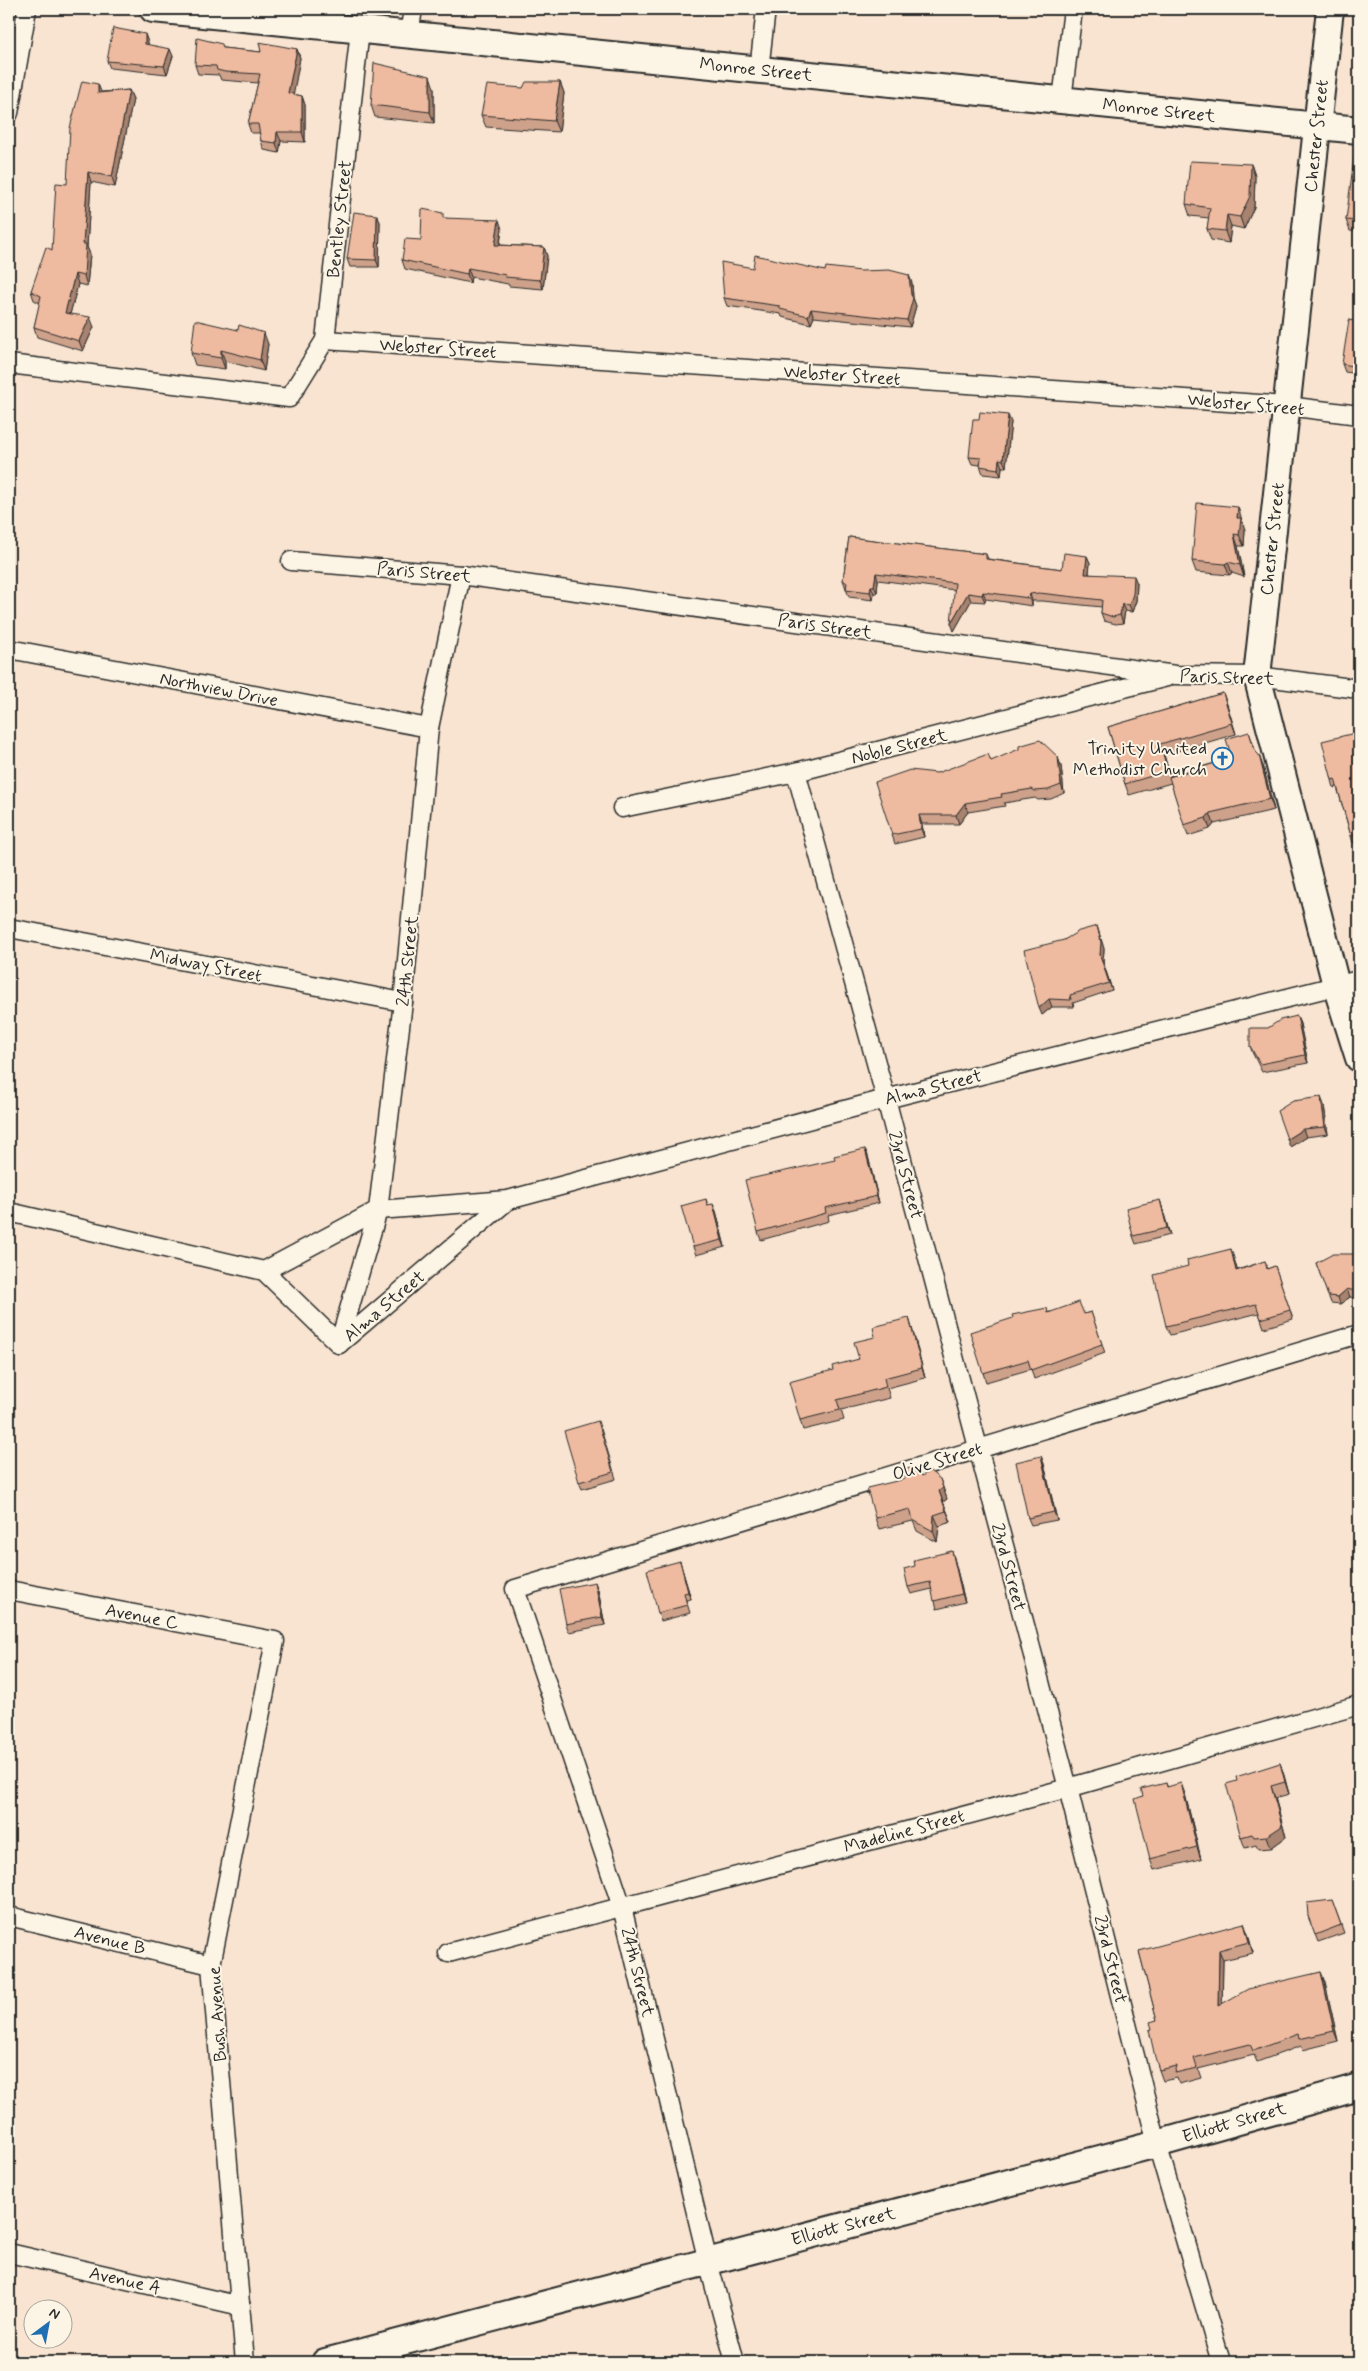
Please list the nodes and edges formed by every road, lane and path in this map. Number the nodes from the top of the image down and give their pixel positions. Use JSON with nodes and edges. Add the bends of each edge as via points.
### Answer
{"nodes":[{"id":1,"x":26,"y":9,"type":"edge"},
{"id":2,"x":153,"y":9,"type":"edge"},
{"id":3,"x":413,"y":9,"type":"edge"},
{"id":4,"x":766,"y":9,"type":"edge"},
{"id":5,"x":1073,"y":9,"type":"edge"},
{"id":6,"x":1330,"y":9,"type":"edge"},
{"id":7,"x":360,"y":30,"type":"junction"},
{"id":8,"x":409,"y":34,"type":"junction"},
{"id":9,"x":759,"y":70,"type":"junction"},
{"id":10,"x":1062,"y":100,"type":"junction"},
{"id":11,"x":9,"y":113,"type":"edge"},
{"id":12,"x":1317,"y":126,"type":"junction"},
{"id":13,"x":1359,"y":130,"type":"edge"},
{"id":14,"x":325,"y":340,"type":"junction"},
{"id":15,"x":9,"y":364,"type":"edge"},
{"id":16,"x":1287,"y":406,"type":"junction"},
{"id":17,"x":1359,"y":415,"type":"edge"},
{"id":18,"x":291,"y":561,"type":"dead end"},
{"id":19,"x":462,"y":575,"type":"junction"},
{"id":20,"x":9,"y":649,"type":"edge"},
{"id":21,"x":1175,"y":675,"type":"junction"},
{"id":22,"x":1257,"y":676,"type":"junction"},
{"id":23,"x":1359,"y":689,"type":"edge"},
{"id":24,"x":429,"y":728,"type":"junction"},
{"id":25,"x":796,"y":772,"type":"junction"},
{"id":26,"x":622,"y":808,"type":"dead end"},
{"id":27,"x":9,"y":928,"type":"edge"},
{"id":28,"x":1347,"y":982,"type":"edge"},
{"id":29,"x":403,"y":1002,"type":"junction"},
{"id":30,"x":1359,"y":1058,"type":"edge"},
{"id":31,"x":886,"y":1099,"type":"junction"},
{"id":32,"x":508,"y":1200,"type":"junction"},
{"id":33,"x":378,"y":1210,"type":"junction"},
{"id":34,"x":9,"y":1212,"type":"edge"},
{"id":35,"x":264,"y":1270,"type":"junction"},
{"id":36,"x":1359,"y":1334,"type":"edge"},
{"id":37,"x":339,"y":1344,"type":"junction"},
{"id":38,"x":977,"y":1449,"type":"junction"},
{"id":39,"x":515,"y":1589,"type":"joint"},
{"id":40,"x":9,"y":1590,"type":"edge"},
{"id":41,"x":275,"y":1641,"type":"joint"},
{"id":42,"x":1359,"y":1705,"type":"edge"},
{"id":43,"x":1068,"y":1788,"type":"junction"},
{"id":44,"x":622,"y":1907,"type":"junction"},
{"id":45,"x":9,"y":1916,"type":"edge"},
{"id":46,"x":448,"y":1953,"type":"dead end"},
{"id":47,"x":211,"y":1965,"type":"junction"},
{"id":48,"x":1359,"y":2087,"type":"edge"},
{"id":49,"x":1157,"y":2144,"type":"junction"},
{"id":50,"x":9,"y":2254,"type":"edge"},
{"id":51,"x":708,"y":2262,"type":"junction"},
{"id":52,"x":241,"y":2306,"type":"junction"},
{"id":53,"x":245,"y":2362,"type":"edge"},
{"id":54,"x":325,"y":2362,"type":"edge"},
{"id":55,"x":736,"y":2362,"type":"edge"},
{"id":56,"x":1221,"y":2362,"type":"edge"}],
"edges":[{"from":1,"to":11,"type":"street"},
{"from":2,"to":7,"type":"street","name":"Monroe Street"},
{"from":3,"to":8,"type":"street"},
{"from":4,"to":9,"type":"street"},
{"from":5,"to":10,"type":"street"},
{"from":6,"to":12,"type":"street","name":"Chester Street"},
{"from":7,"to":8,"type":"street","name":"Monroe Street"},
{"from":7,"to":14,"type":"street","name":"Bentley Street"},
{"from":8,"to":9,"type":"street","name":"Monroe Street"},
{"from":9,"to":10,"type":"street","name":"Monroe Street"},
{"from":10,"to":12,"type":"street","name":"Monroe Street"},
{"from":12,"to":13,"type":"street","name":"Monroe Street"},
{"from":12,"to":16,"type":"street","name":"Chester Street"},
{"from":14,"to":15,"type":"street","name":"Bentley Street","via":[[289,398]]},
{"from":14,"to":16,"type":"street","name":"Webster Street"},
{"from":16,"to":17,"type":"street","name":"Webster Street"},
{"from":16,"to":22,"type":"street","name":"Chester Street"},
{"from":18,"to":19,"type":"street","name":"Paris Street"},
{"from":19,"to":21,"type":"street","name":"Paris Street"},
{"from":19,"to":24,"type":"street","name":"24th Street"},
{"from":20,"to":24,"type":"street","name":"Northview Drive"},
{"from":21,"to":22,"type":"street","name":"Paris Street"},
{"from":21,"to":25,"type":"street","name":"Noble Street"},
{"from":22,"to":23,"type":"street","name":"Paris Street"},
{"from":22,"to":28,"type":"street","name":"Chester Street"},
{"from":24,"to":29,"type":"street","name":"24th Street"},
{"from":25,"to":26,"type":"street","name":"Noble Street"},
{"from":25,"to":31,"type":"street","name":"23rd Street"},
{"from":27,"to":29,"type":"street","name":"Midway Street"},
{"from":28,"to":30,"type":"street","name":"Chester Street"},
{"from":28,"to":31,"type":"street","name":"Alma Street"},
{"from":29,"to":33,"type":"street","name":"24th Street"},
{"from":31,"to":32,"type":"street","name":"Alma Street"},
{"from":31,"to":38,"type":"street","name":"23rd Street"},
{"from":32,"to":33,"type":"street","name":"Alma Street"},
{"from":32,"to":37,"type":"street","name":"Alma Street"},
{"from":33,"to":35,"type":"street","name":"Alma Street"},
{"from":33,"to":37,"type":"street","name":"24th Street"},
{"from":34,"to":35,"type":"street"},
{"from":35,"to":37,"type":"street","name":"Alma Street"},
{"from":36,"to":38,"type":"street","name":"Olive Street"},
{"from":38,"to":39,"type":"street","name":"Olive Street"},
{"from":38,"to":43,"type":"street","name":"23rd Street"},
{"from":39,"to":44,"type":"street","name":"24th Street"},
{"from":40,"to":41,"type":"street","name":"Avenue C"},
{"from":41,"to":47,"type":"street","name":"Bush Avenue"},
{"from":42,"to":43,"type":"street","name":"Madeline Street"},
{"from":43,"to":44,"type":"street","name":"Madeline Street"},
{"from":43,"to":49,"type":"street","name":"23rd Street"},
{"from":44,"to":46,"type":"street","name":"Madeline Street"},
{"from":44,"to":51,"type":"street","name":"24th Street"},
{"from":45,"to":47,"type":"street","name":"Avenue B"},
{"from":47,"to":52,"type":"street","name":"Bush Avenue"},
{"from":48,"to":49,"type":"street","name":"Elliott Street"},
{"from":49,"to":51,"type":"street","name":"Elliott Street"},
{"from":49,"to":56,"type":"street","name":"23rd Street"},
{"from":50,"to":52,"type":"street","name":"Avenue A"},
{"from":51,"to":54,"type":"street","name":"Elliott Street"},
{"from":51,"to":55,"type":"street","name":"24th Street"},
{"from":52,"to":53,"type":"street","name":"Bush Avenue"}]}
